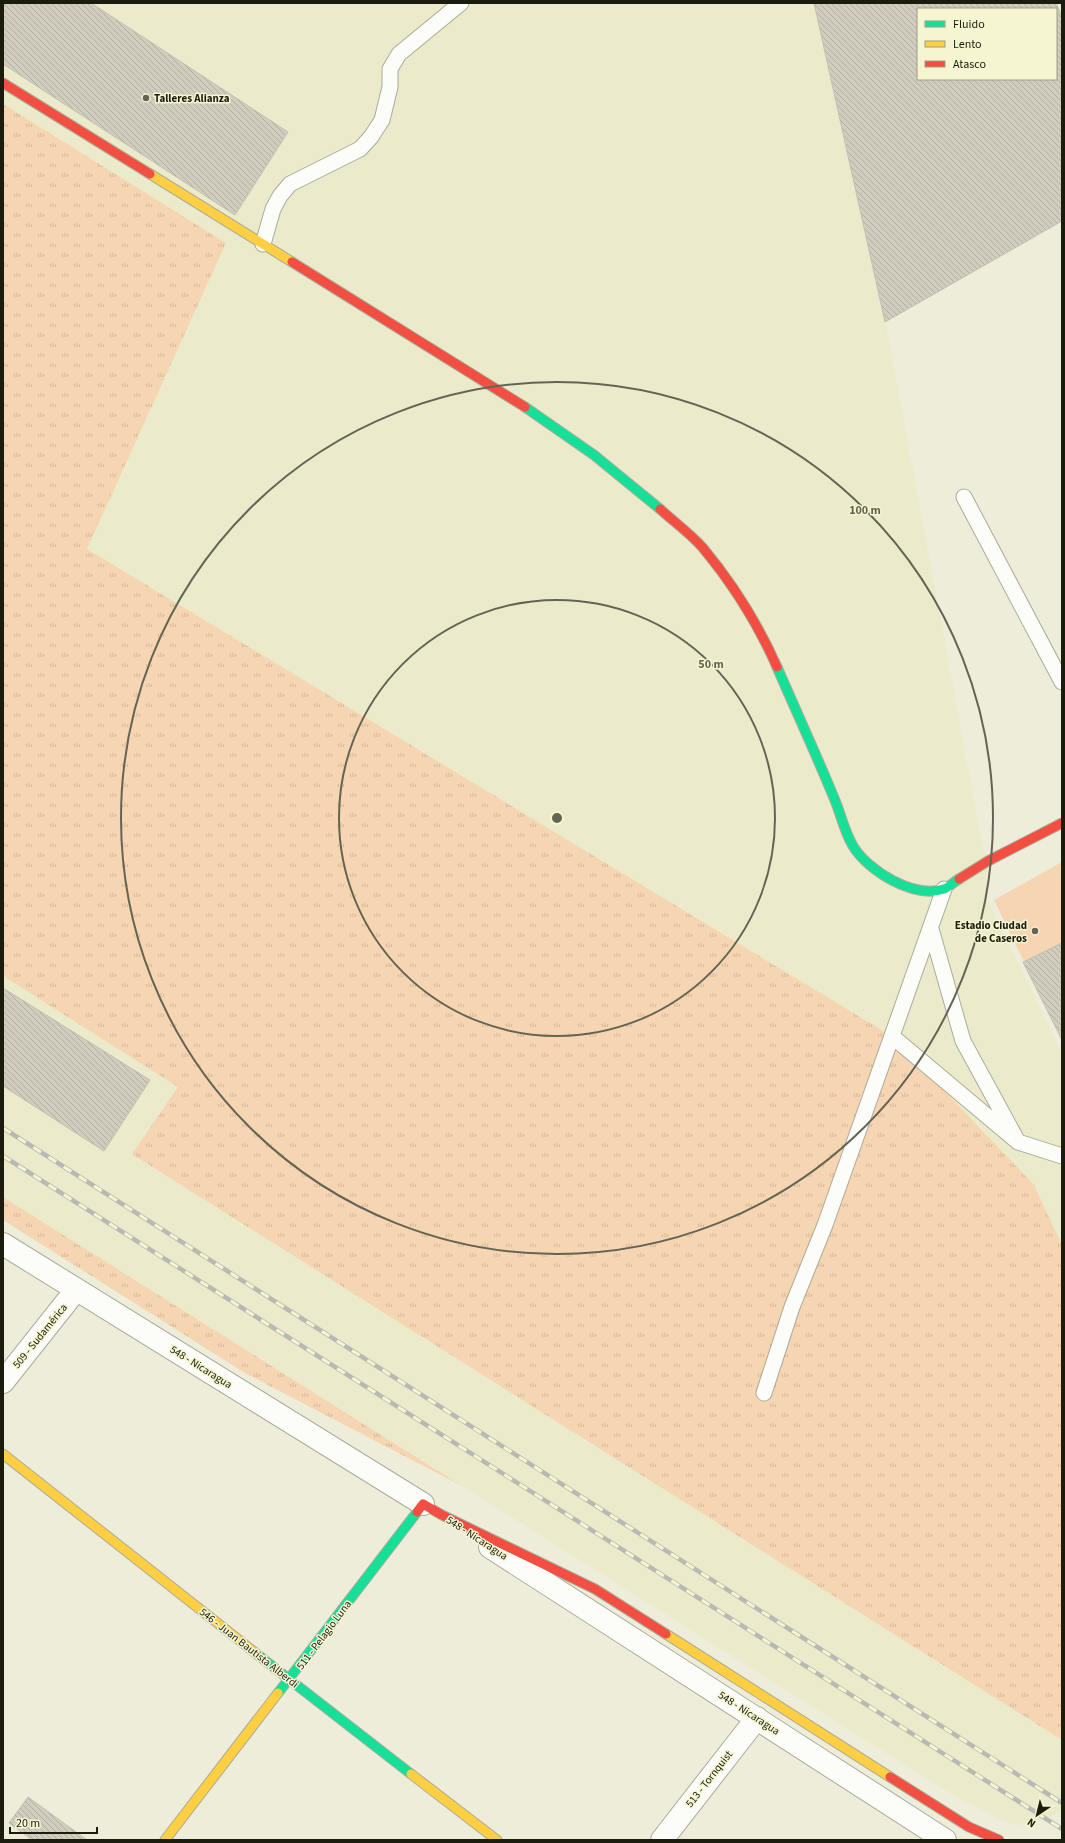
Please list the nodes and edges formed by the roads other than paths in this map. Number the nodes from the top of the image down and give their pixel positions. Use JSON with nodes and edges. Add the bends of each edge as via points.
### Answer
{"nodes":[{"id":1,"x":461,"y":3,"type":"edge"},
{"id":2,"x":3,"y":83,"type":"edge"},
{"id":3,"x":263,"y":244,"type":"junction"},
{"id":4,"x":964,"y":497,"type":"dead end"},
{"id":5,"x":1062,"y":682,"type":"edge"},
{"id":6,"x":1062,"y":823,"type":"edge"},
{"id":7,"x":944,"y":889,"type":"junction"},
{"id":8,"x":931,"y":929,"type":"junction"},
{"id":9,"x":893,"y":1037,"type":"junction"},
{"id":10,"x":1018,"y":1142,"type":"junction"},
{"id":11,"x":1062,"y":1156,"type":"edge"},
{"id":12,"x":3,"y":1244,"type":"edge"},
{"id":13,"x":76,"y":1290,"type":"junction"},
{"id":14,"x":3,"y":1382,"type":"edge"},
{"id":15,"x":764,"y":1392,"type":"dead end"},
{"id":16,"x":3,"y":1454,"type":"edge"},
{"id":17,"x":423,"y":1504,"type":"junction"},
{"id":18,"x":442,"y":1515,"type":"junction"},
{"id":19,"x":289,"y":1680,"type":"junction"},
{"id":20,"x":756,"y":1718,"type":"junction"},
{"id":21,"x":165,"y":1840,"type":"edge"},
{"id":22,"x":496,"y":1840,"type":"edge"},
{"id":23,"x":662,"y":1840,"type":"edge"},
{"id":24,"x":945,"y":1840,"type":"edge"},
{"id":25,"x":999,"y":1840,"type":"edge"}],
"edges":[{"from":1,"to":3,"type":"lane","via":[[399,54],[390,69],[390,87],[382,120],[360,149],[290,184],[280,196],[273,208]]},
{"from":2,"to":3,"type":"street"},
{"from":3,"to":7,"type":"street","via":[[523,405],[605,464],[702,547],[737,592],[764,637],[835,800],[852,847],[868,864],[888,878],[912,889]]},
{"from":4,"to":5,"type":"lane"},
{"from":6,"to":7,"type":"street","via":[[988,861]]},
{"from":7,"to":8,"type":"lane"},
{"from":8,"to":9,"type":"lane"},
{"from":8,"to":10,"type":"lane","via":[[963,1041]]},
{"from":9,"to":10,"type":"lane"},
{"from":9,"to":15,"type":"lane","via":[[825,1225],[792,1307]]},
{"from":10,"to":11,"type":"lane"},
{"from":12,"to":13,"type":"street","name":"548 - Nicaragua"},
{"from":13,"to":14,"type":"street","name":"509 - Sudamérica"},
{"from":13,"to":17,"type":"street","name":"548 - Nicaragua"},
{"from":16,"to":19,"type":"street","name":"546 - Juan Bautista Alberdi"},
{"from":17,"to":18,"type":"street","name":"548 - Nicaragua"},
{"from":17,"to":19,"type":"street","name":"511 - Pelagio Luna"},
{"from":18,"to":20,"type":"street","name":"548 - Nicaragua"},
{"from":18,"to":25,"type":"street","via":[[595,1589],[969,1827]]},
{"from":19,"to":21,"type":"street","name":"511 - Pelagio Luna"},
{"from":19,"to":22,"type":"street","name":"546 - Juan Bautista Alberdi"},
{"from":20,"to":23,"type":"street","name":"513 - Tornquist"},
{"from":20,"to":24,"type":"street","name":"548 - Nicaragua"}]}
